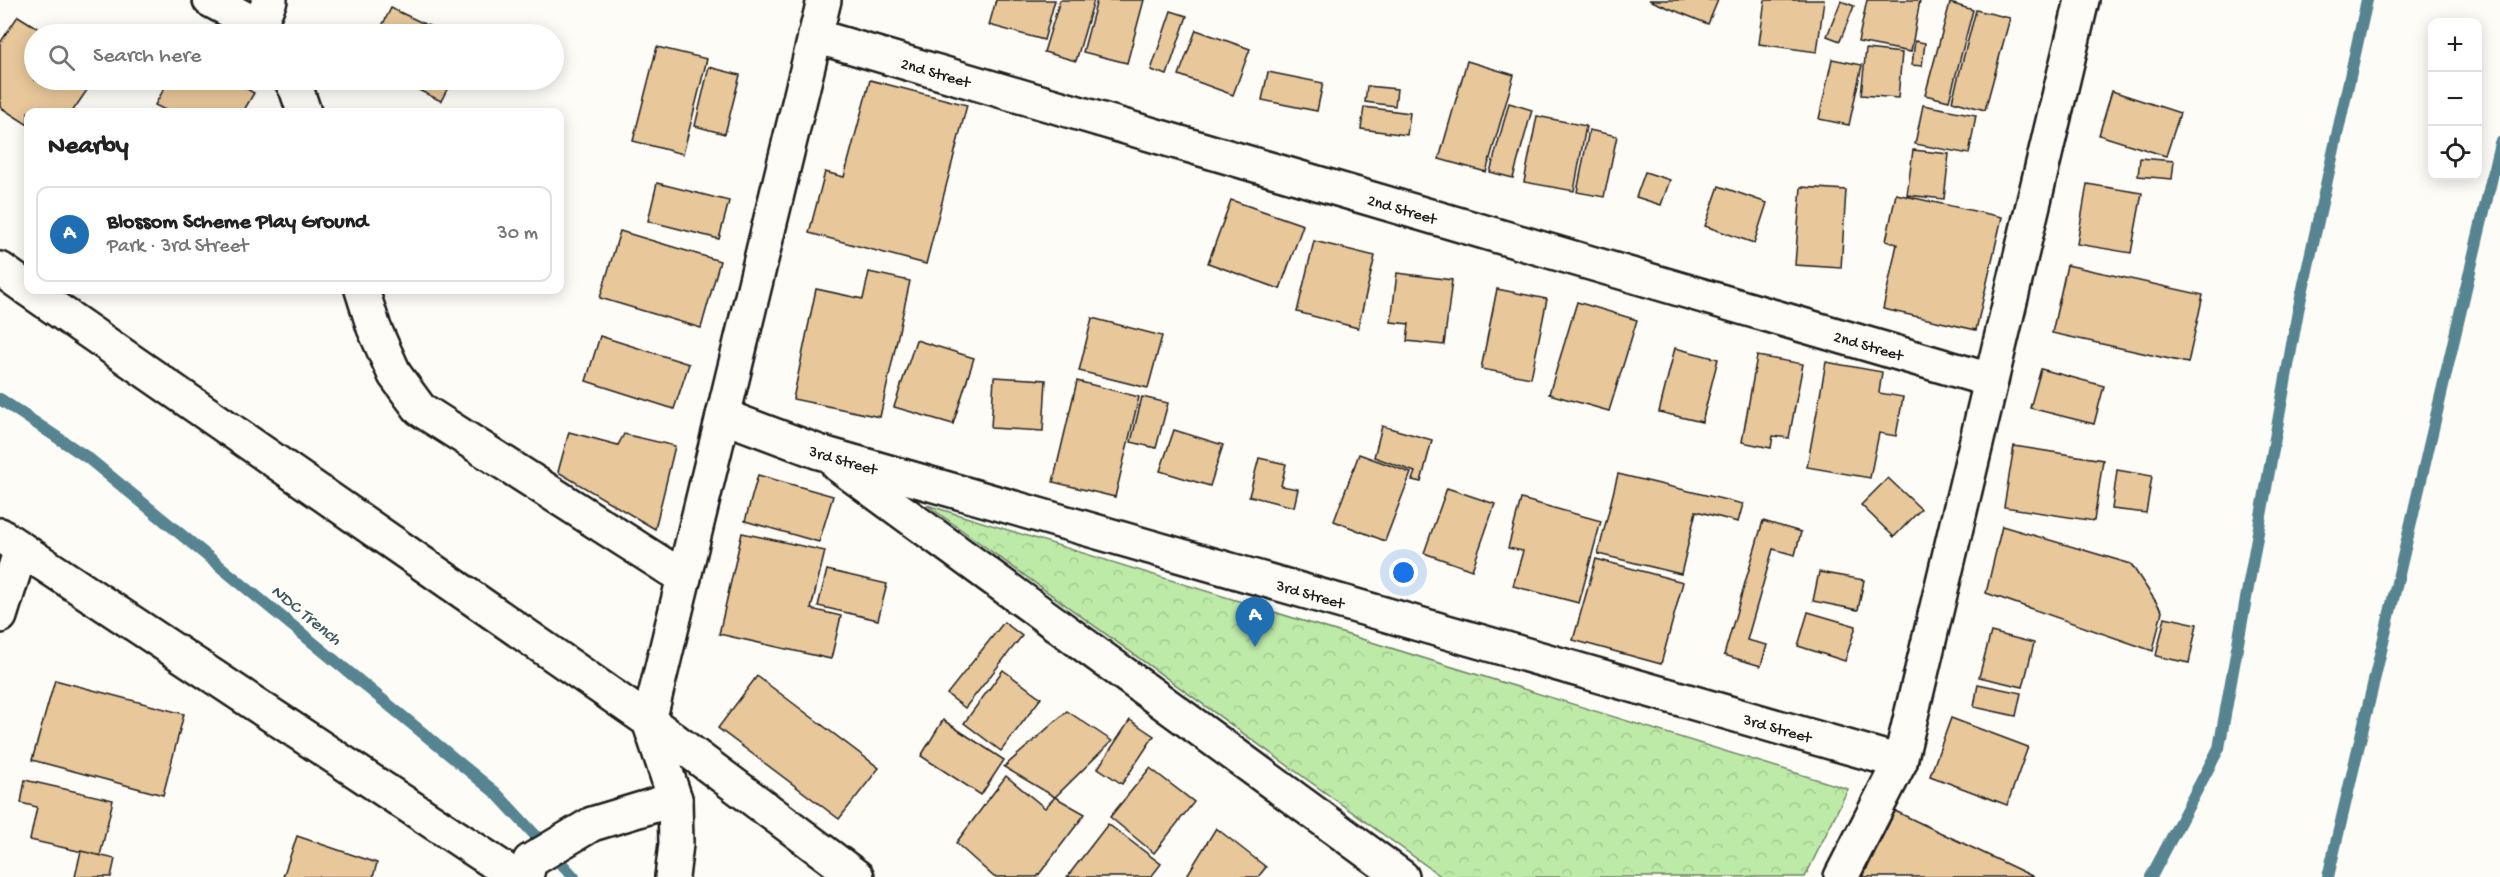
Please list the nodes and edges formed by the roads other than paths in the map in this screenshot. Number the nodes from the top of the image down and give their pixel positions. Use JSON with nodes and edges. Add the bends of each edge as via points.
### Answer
{"nodes":[{"id":1,"x":210,"y":0,"type":"edge"},
{"id":2,"x":824,"y":0,"type":"edge"},
{"id":3,"x":2082,"y":0,"type":"edge"},
{"id":4,"x":264,"y":20,"type":"edge"},
{"id":5,"x":815,"y":36,"type":"junction"},
{"id":6,"x":295,"y":90,"type":"edge"},
{"id":7,"x":302,"y":108,"type":"edge"},
{"id":8,"x":0,"y":269,"type":"edge"},
{"id":9,"x":24,"y":286,"type":"edge"},
{"id":10,"x":36,"y":294,"type":"edge"},
{"id":11,"x":363,"y":294,"type":"edge"},
{"id":12,"x":1990,"y":380,"type":"junction"},
{"id":13,"x":723,"y":416,"type":"junction"},
{"id":14,"x":819,"y":452,"type":"junction"},
{"id":15,"x":10,"y":542,"type":"edge"},
{"id":16,"x":684,"y":578,"type":"junction"},
{"id":17,"x":0,"y":616,"type":"edge"},
{"id":18,"x":649,"y":721,"type":"junction"},
{"id":19,"x":1900,"y":762,"type":"junction"},
{"id":20,"x":675,"y":800,"type":"junction"},
{"id":21,"x":524,"y":872,"type":"edge"},
{"id":22,"x":672,"y":877,"type":"edge"},
{"id":23,"x":857,"y":877,"type":"edge"},
{"id":24,"x":1402,"y":877,"type":"edge"},
{"id":25,"x":1841,"y":877,"type":"edge"}],
"edges":[{"from":1,"to":4,"type":"street"},
{"from":2,"to":5,"type":"street"},
{"from":3,"to":12,"type":"street"},
{"from":5,"to":12,"type":"street","name":"2nd Street"},
{"from":5,"to":13,"type":"street"},
{"from":6,"to":7,"type":"street"},
{"from":8,"to":9,"type":"street"},
{"from":10,"to":18,"type":"street"},
{"from":11,"to":16,"type":"street","via":[[395,375],[420,409]]},
{"from":12,"to":19,"type":"street"},
{"from":13,"to":14,"type":"street","name":"3rd Street"},
{"from":13,"to":16,"type":"street"},
{"from":14,"to":19,"type":"street","name":"3rd Street"},
{"from":14,"to":24,"type":"street"},
{"from":15,"to":17,"type":"street"},
{"from":15,"to":21,"type":"street"},
{"from":16,"to":18,"type":"street"},
{"from":18,"to":20,"type":"street"},
{"from":18,"to":23,"type":"street"},
{"from":19,"to":25,"type":"street"},
{"from":20,"to":21,"type":"street","via":[[592,824]]},
{"from":20,"to":22,"type":"street"}]}
